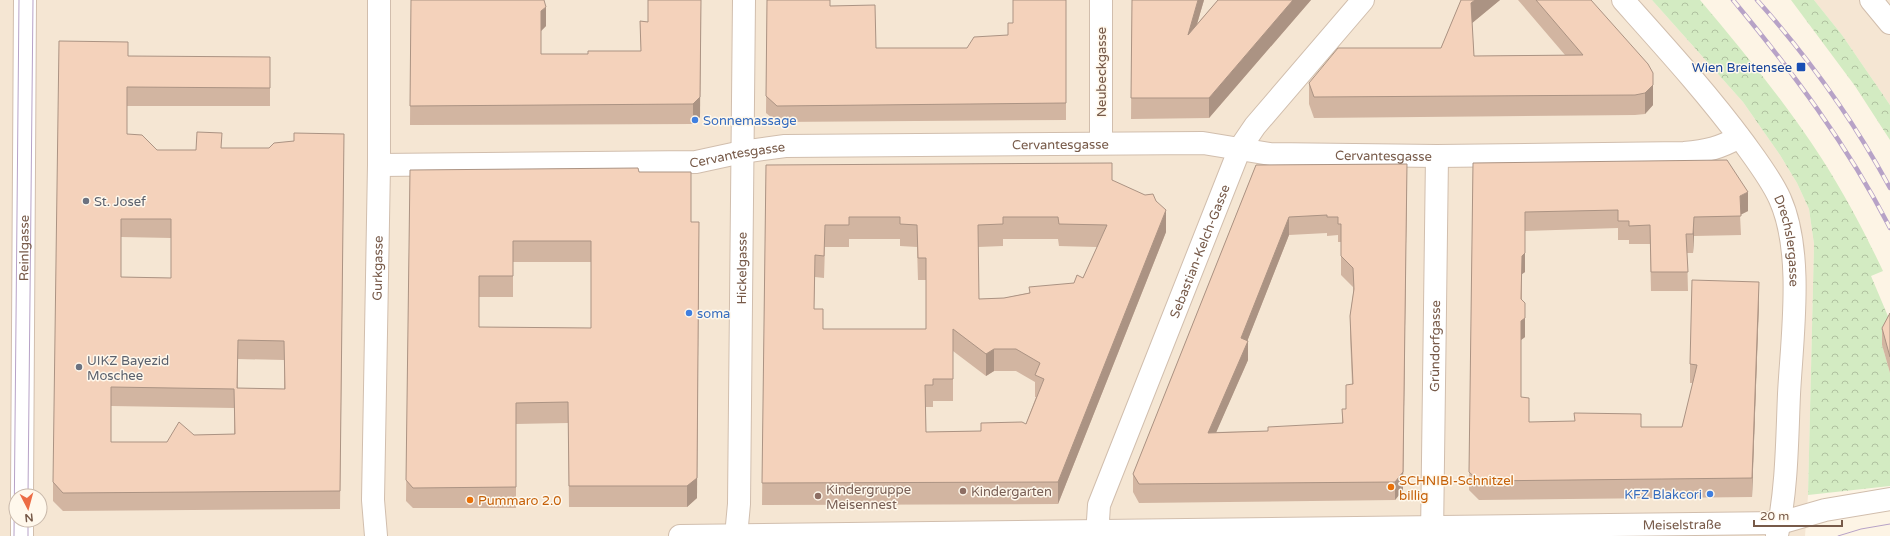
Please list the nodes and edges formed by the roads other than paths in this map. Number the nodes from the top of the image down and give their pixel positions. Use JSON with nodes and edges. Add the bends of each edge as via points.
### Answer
{"nodes":[{"id":1,"x":25,"y":0,"type":"edge"},
{"id":2,"x":379,"y":0,"type":"edge"},
{"id":3,"x":744,"y":0,"type":"edge"},
{"id":4,"x":1101,"y":0,"type":"edge"},
{"id":5,"x":1363,"y":0,"type":"edge"},
{"id":6,"x":1623,"y":0,"type":"edge"},
{"id":7,"x":1871,"y":0,"type":"edge"},
{"id":8,"x":1890,"y":23,"type":"edge"},
{"id":9,"x":1740,"y":137,"type":"junction"},
{"id":10,"x":1101,"y":143,"type":"junction"},
{"id":11,"x":1240,"y":148,"type":"junction"},
{"id":12,"x":742,"y":152,"type":"junction"},
{"id":13,"x":1437,"y":156,"type":"junction"},
{"id":14,"x":379,"y":165,"type":"junction"},
{"id":15,"x":22,"y":488,"type":"edge"},
{"id":16,"x":1890,"y":499,"type":"edge"},
{"id":17,"x":1779,"y":530,"type":"edge"},
{"id":18,"x":1432,"y":532,"type":"edge"},
{"id":19,"x":1097,"y":534,"type":"edge"},
{"id":20,"x":376,"y":536,"type":"edge"},
{"id":21,"x":680,"y":536,"type":"edge"},
{"id":22,"x":736,"y":536,"type":"edge"}],
"edges":[{"from":1,"to":15,"type":"street","name":"Reinlgasse"},
{"from":2,"to":14,"type":"street","name":"Gurkgasse"},
{"from":3,"to":12,"type":"street","name":"Hickelgasse"},
{"from":4,"to":10,"type":"street","name":"Neubeckgasse"},
{"from":5,"to":11,"type":"street","name":"Sebastian-Kelch-Gasse","via":[[1255,126]]},
{"from":6,"to":9,"type":"street","name":"Drechslergasse"},
{"from":7,"to":8,"type":"street"},
{"from":9,"to":13,"type":"street","name":"Cervantesgasse","via":[[1706,151],[1684,153]]},
{"from":9,"to":17,"type":"street","name":"Drechslergasse","via":[[1781,200],[1792,244],[1793,317],[1784,496]]},
{"from":10,"to":11,"type":"street","name":"Cervantesgasse","via":[[1203,143]]},
{"from":10,"to":12,"type":"street","name":"Cervantesgasse","via":[[785,146]]},
{"from":11,"to":13,"type":"street","name":"Cervantesgasse","via":[[1270,154]]},
{"from":11,"to":19,"type":"street","name":"Sebastian-Kelch-Gasse","via":[[1099,505]]},
{"from":12,"to":14,"type":"street","name":"Cervantesgasse","via":[[696,162]]},
{"from":12,"to":22,"type":"street","name":"Hickelgasse","via":[[739,504]]},
{"from":13,"to":18,"type":"street","name":"Gründorfgasse"},
{"from":14,"to":20,"type":"street","name":"Gurkgasse","via":[[373,500]]},
{"from":16,"to":17,"type":"street","name":"Meiselstraße","via":[[1825,510]]},
{"from":17,"to":18,"type":"street","name":"Meiselstraße"},
{"from":18,"to":19,"type":"street","name":"Meiselstraße"},
{"from":19,"to":22,"type":"street","name":"Meiselstraße"},
{"from":21,"to":22,"type":"street","name":"Meiselstraße"}]}
